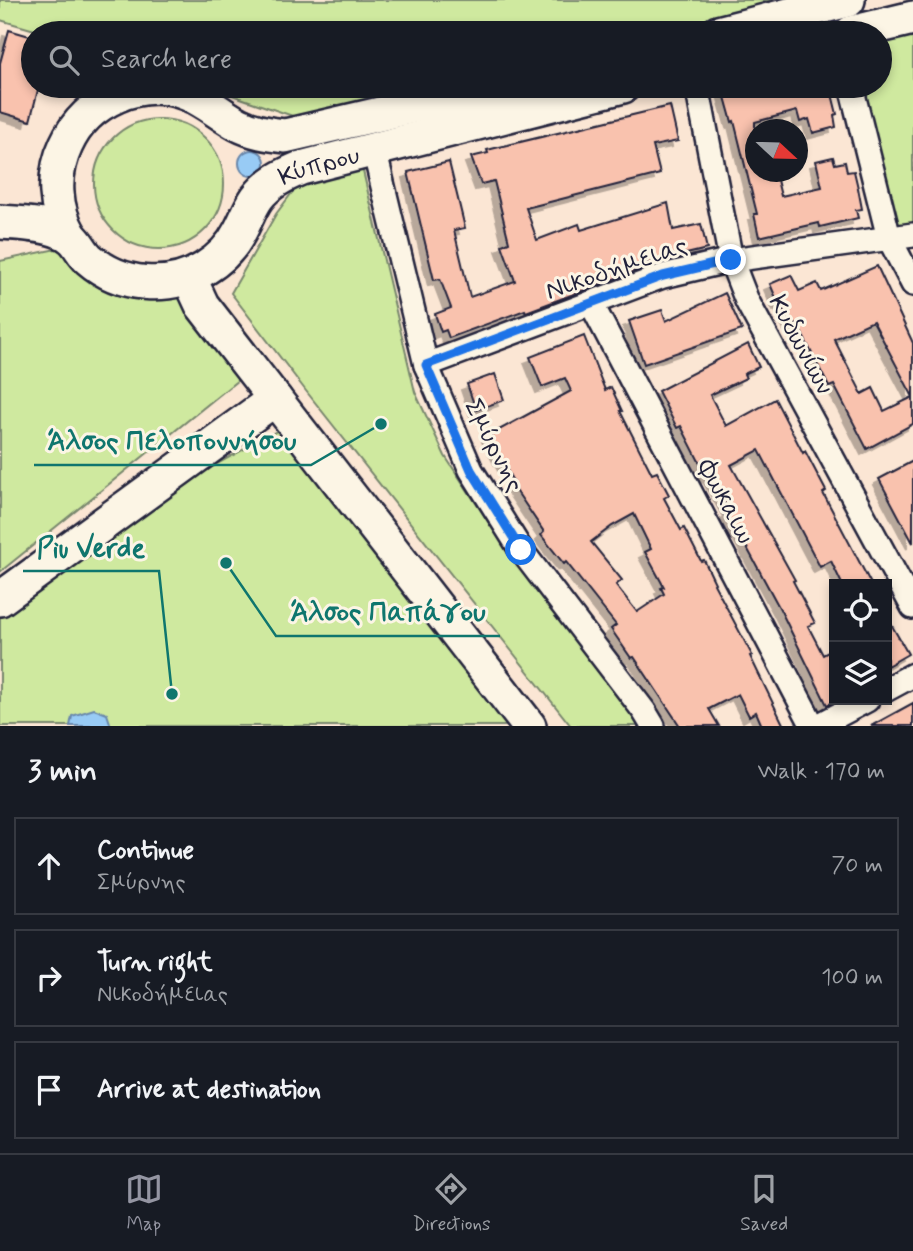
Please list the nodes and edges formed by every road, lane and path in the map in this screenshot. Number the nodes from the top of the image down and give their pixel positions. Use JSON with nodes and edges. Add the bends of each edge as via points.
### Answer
{"nodes":[{"id":1,"x":848,"y":0,"type":"edge"},
{"id":2,"x":913,"y":18,"type":"edge"},
{"id":3,"x":765,"y":21,"type":"edge"},
{"id":4,"x":892,"y":23,"type":"edge"},
{"id":5,"x":110,"y":98,"type":"edge"},
{"id":6,"x":197,"y":98,"type":"edge"},
{"id":7,"x":448,"y":98,"type":"edge"},
{"id":8,"x":576,"y":98,"type":"edge"},
{"id":9,"x":699,"y":98,"type":"edge"},
{"id":10,"x":854,"y":98,"type":"edge"},
{"id":11,"x":374,"y":149,"type":"junction"},
{"id":12,"x":57,"y":171,"type":"junction"},
{"id":13,"x":0,"y":221,"type":"edge"},
{"id":14,"x":913,"y":235,"type":"edge"},
{"id":15,"x":71,"y":237,"type":"junction"},
{"id":16,"x":889,"y":238,"type":"junction"},
{"id":17,"x":731,"y":260,"type":"junction"},
{"id":18,"x":189,"y":276,"type":"junction"},
{"id":19,"x":913,"y":285,"type":"edge"},
{"id":20,"x":591,"y":303,"type":"junction"},
{"id":21,"x":426,"y":365,"type":"junction"},
{"id":22,"x":275,"y":399,"type":"junction"},
{"id":23,"x":0,"y":599,"type":"edge"},
{"id":24,"x":913,"y":607,"type":"edge"},
{"id":25,"x":913,"y":676,"type":"edge"},
{"id":26,"x":892,"y":686,"type":"edge"},
{"id":27,"x":857,"y":705,"type":"edge"},
{"id":28,"x":529,"y":726,"type":"edge"},
{"id":29,"x":653,"y":726,"type":"edge"},
{"id":30,"x":815,"y":726,"type":"edge"}],
"edges":[{"from":1,"to":3,"type":"street"},
{"from":2,"to":4,"type":"street"},
{"from":5,"to":12,"type":"street","name":"Κύπρου","via":[[69,136]]},
{"from":6,"to":7,"type":"street","name":"Κύπρου","via":[[241,126],[285,136]]},
{"from":8,"to":11,"type":"street","name":"Κύπρου"},
{"from":9,"to":17,"type":"street","name":"Κυδωνίων"},
{"from":10,"to":16,"type":"street"},
{"from":11,"to":18,"type":"street","name":"Κύπρου","via":[[301,168],[268,185],[230,246]]},
{"from":11,"to":21,"type":"street","name":"Σμύρνης"},
{"from":12,"to":13,"type":"street","name":"Κύπρου","via":[[42,190]]},
{"from":12,"to":15,"type":"street","name":"Κύπρου","via":[[60,211]]},
{"from":13,"to":15,"type":"street","name":"Κύπρου","via":[[38,225]]},
{"from":14,"to":16,"type":"street","name":"Νικοδήμειας"},
{"from":15,"to":18,"type":"street","name":"Κύπρου","via":[[87,257],[117,276],[151,283]]},
{"from":16,"to":17,"type":"street","name":"Νικοδήμειας"},
{"from":16,"to":19,"type":"street"},
{"from":17,"to":20,"type":"street","name":"Νικοδήμειας","via":[[663,276]]},
{"from":17,"to":24,"type":"street","name":"Κυδωνίων","via":[[747,301]]},
{"from":18,"to":22,"type":"street","via":[[202,305]]},
{"from":20,"to":21,"type":"street","name":"Νικοδήμειας"},
{"from":20,"to":30,"type":"street","name":"Φωκαιω"},
{"from":21,"to":29,"type":"street","name":"Σμύρνης","via":[[471,470],[521,550]]},
{"from":22,"to":23,"type":"street"},
{"from":22,"to":28,"type":"street"},
{"from":25,"to":26,"type":"street"},
{"from":27,"to":30,"type":"street"}]}
